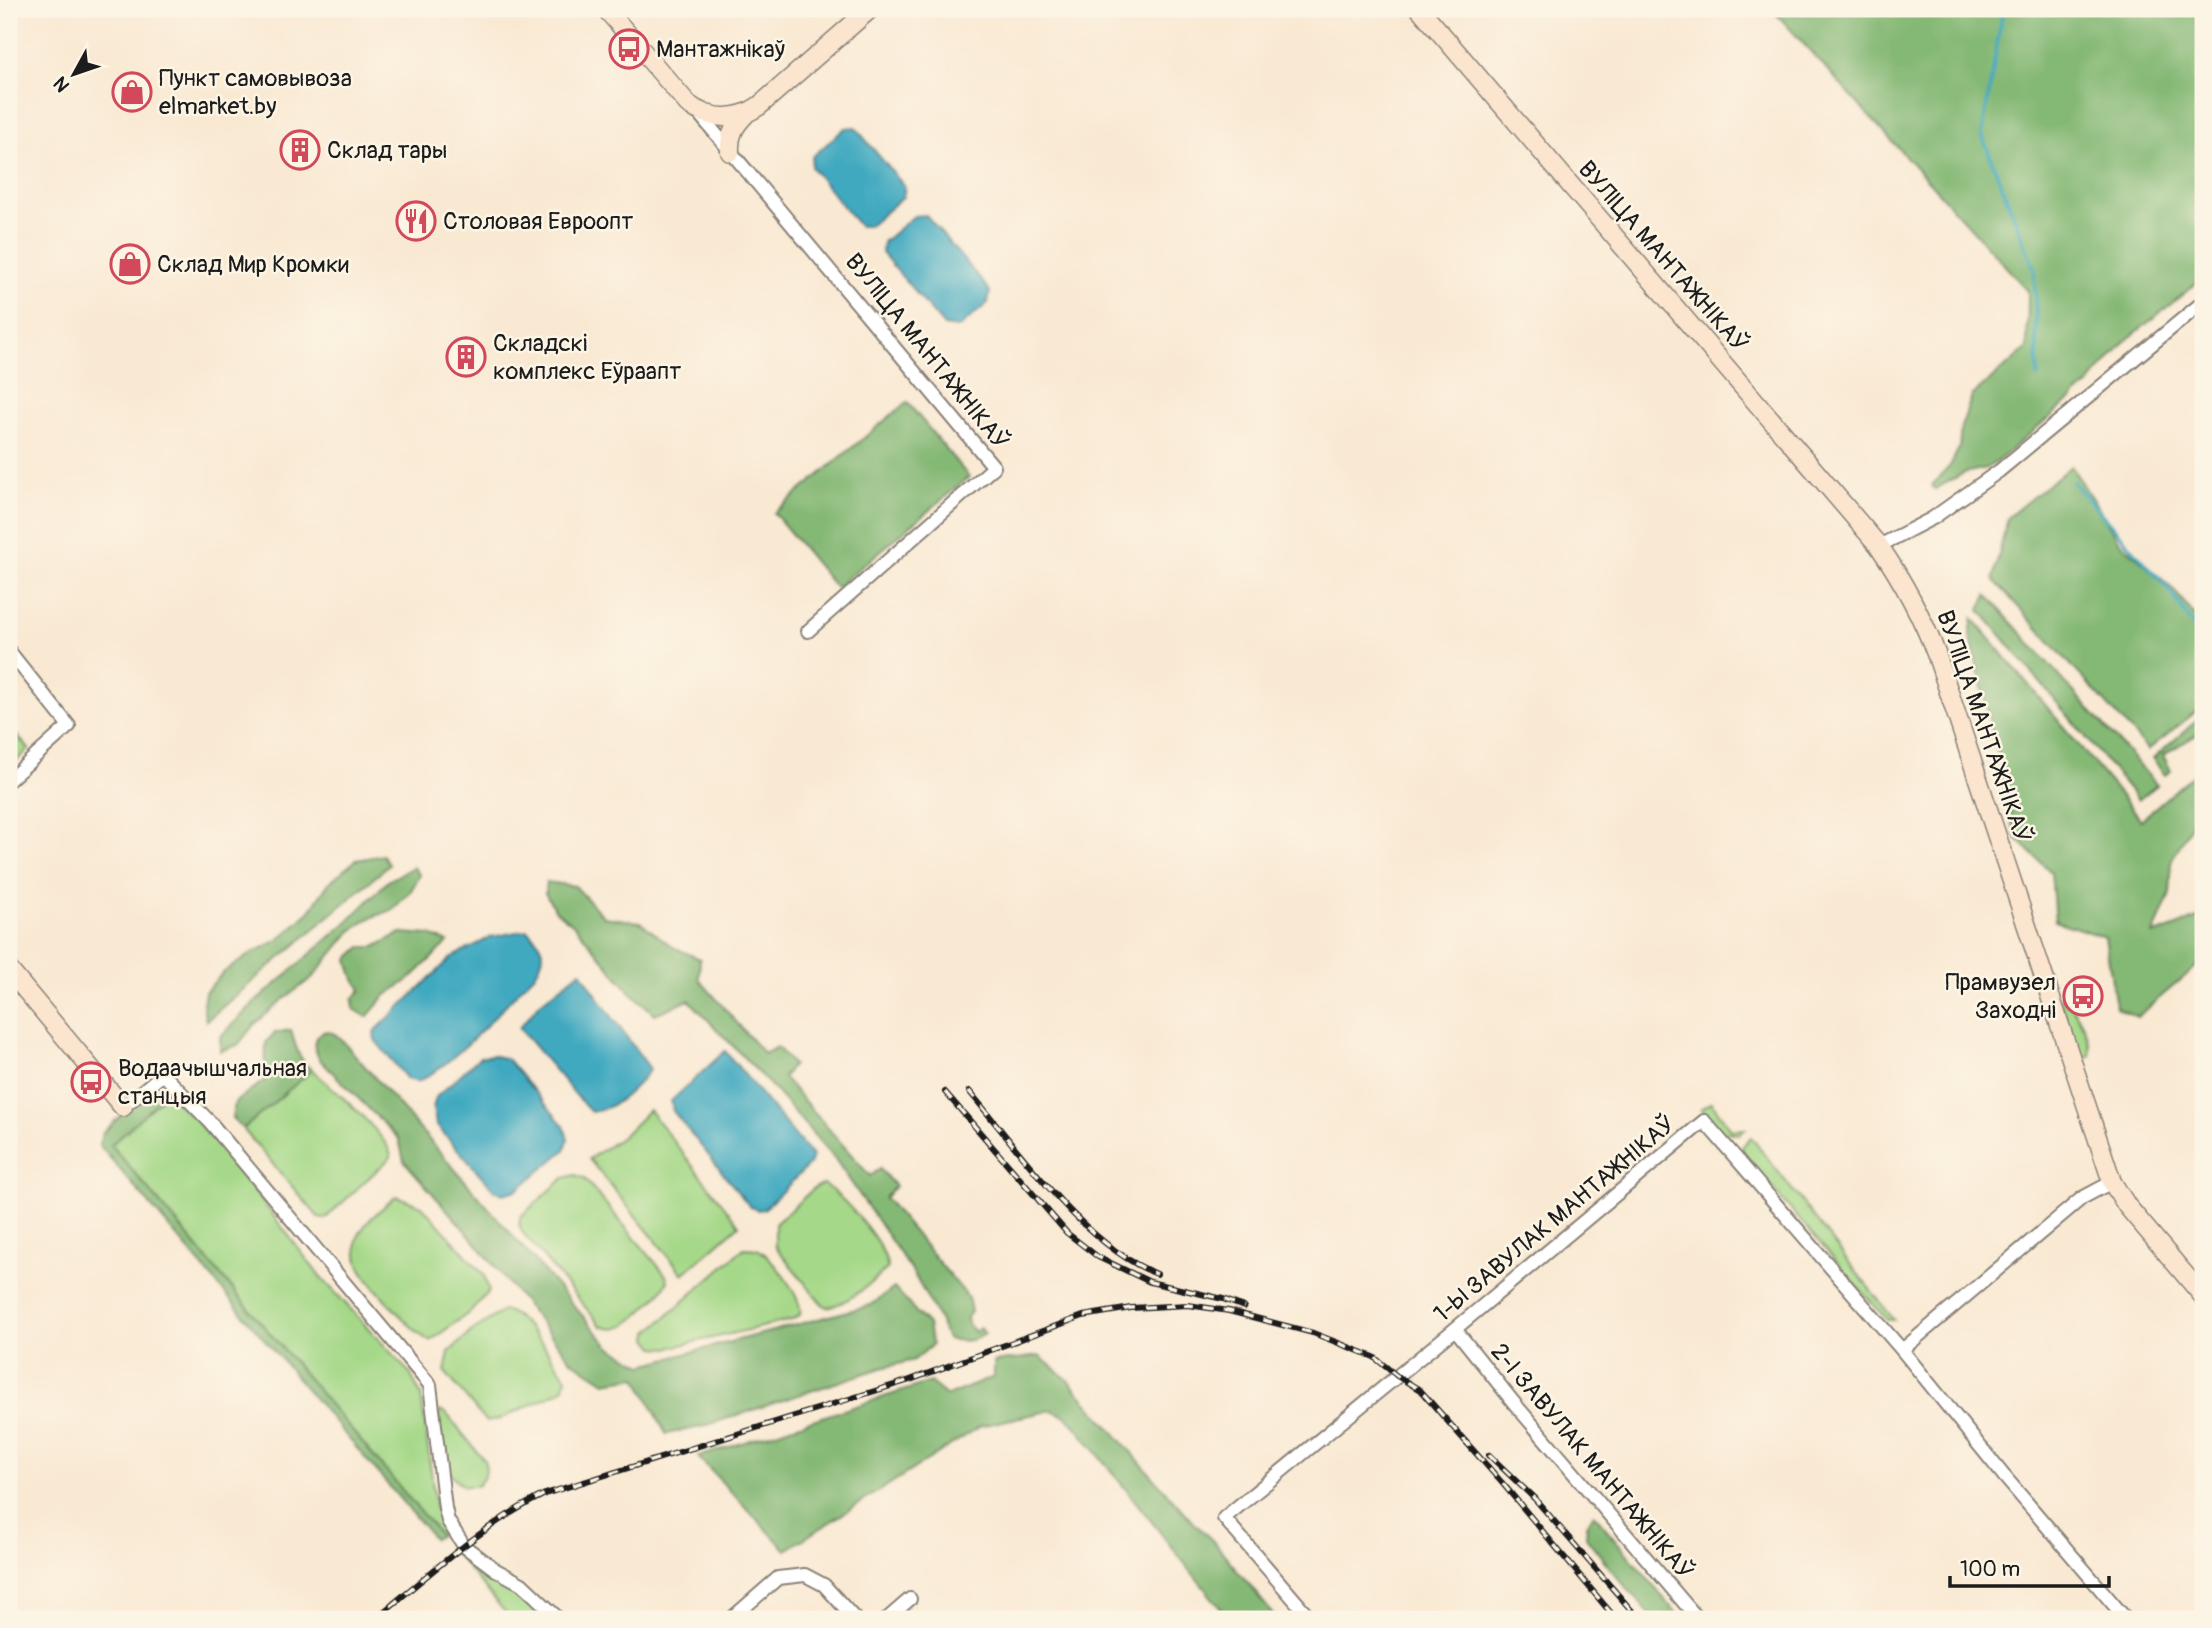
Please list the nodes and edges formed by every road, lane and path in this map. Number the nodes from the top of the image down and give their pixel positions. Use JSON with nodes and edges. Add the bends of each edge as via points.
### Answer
{"nodes":[{"id":1,"x":606,"y":9,"type":"edge"},
{"id":2,"x":870,"y":9,"type":"edge"},
{"id":3,"x":1420,"y":9,"type":"edge"},
{"id":4,"x":694,"y":108,"type":"junction"},
{"id":5,"x":746,"y":114,"type":"junction"},
{"id":6,"x":730,"y":152,"type":"junction"},
{"id":7,"x":2203,"y":302,"type":"edge"},
{"id":8,"x":1879,"y":546,"type":"junction"},
{"id":9,"x":808,"y":631,"type":"dead end"},
{"id":10,"x":9,"y":651,"type":"edge"},
{"id":11,"x":9,"y":780,"type":"edge"},
{"id":12,"x":9,"y":970,"type":"edge"},
{"id":13,"x":123,"y":1107,"type":"joint"},
{"id":14,"x":2112,"y":1182,"type":"junction"},
{"id":15,"x":2203,"y":1296,"type":"edge"},
{"id":16,"x":1455,"y":1329,"type":"junction"},
{"id":17,"x":1902,"y":1350,"type":"junction"},
{"id":18,"x":910,"y":1600,"type":"dead end"},
{"id":19,"x":559,"y":1619,"type":"edge"},
{"id":20,"x":731,"y":1619,"type":"edge"},
{"id":21,"x":855,"y":1619,"type":"edge"},
{"id":22,"x":887,"y":1619,"type":"edge"},
{"id":23,"x":1311,"y":1619,"type":"edge"},
{"id":24,"x":1698,"y":1619,"type":"edge"},
{"id":25,"x":2126,"y":1619,"type":"edge"}],
"edges":[{"from":1,"to":4,"type":"street","name":"ВУЛІЦА МАНТАЖНІКАЎ"},
{"from":2,"to":5,"type":"street"},
{"from":3,"to":8,"type":"street","name":"ВУЛІЦА МАНТАЖНІКАЎ"},
{"from":4,"to":5,"type":"street","name":"ВУЛІЦА МАНТАЖНІКАЎ","via":[[720,117]]},
{"from":4,"to":6,"type":"street","name":"ВУЛІЦА МАНТАЖНІКАЎ"},
{"from":5,"to":6,"type":"street","via":[[735,125]]},
{"from":6,"to":9,"type":"street","name":"ВУЛІЦА МАНТАЖНІКАЎ","via":[[994,467]]},
{"from":7,"to":8,"type":"street","via":[[1999,471],[1933,518]]},
{"from":8,"to":14,"type":"street","name":"ВУЛІЦА МАНТАЖНІКАЎ","via":[[1914,600],[1937,656]]},
{"from":10,"to":11,"type":"street","via":[[69,726]]},
{"from":12,"to":13,"type":"street"},
{"from":13,"to":19,"type":"street","via":[[163,1074],[209,1121],[430,1385],[444,1508],[464,1546],[522,1584]]},
{"from":14,"to":15,"type":"street","name":"ВУЛІЦА МАНТАЖНІКАЎ"},
{"from":14,"to":17,"type":"street","via":[[2082,1198]]},
{"from":16,"to":17,"type":"street","name":"1-Ы ЗАВУЛАК МАНТАЖНІКАЎ","via":[[1704,1121]]},
{"from":16,"to":23,"type":"street","name":"1-Ы ЗАВУЛАК МАНТАЖНІКАЎ","via":[[1224,1518]]},
{"from":16,"to":24,"type":"street","name":"2-І ЗАВУЛАК МАНТАЖНІКАЎ"},
{"from":17,"to":25,"type":"street","name":"1-Ы ЗАВУЛАК МАНТАЖНІКАЎ"},
{"from":18,"to":22,"type":"street"},
{"from":20,"to":21,"type":"street","via":[[778,1578],[804,1576],[824,1585]]}]}
